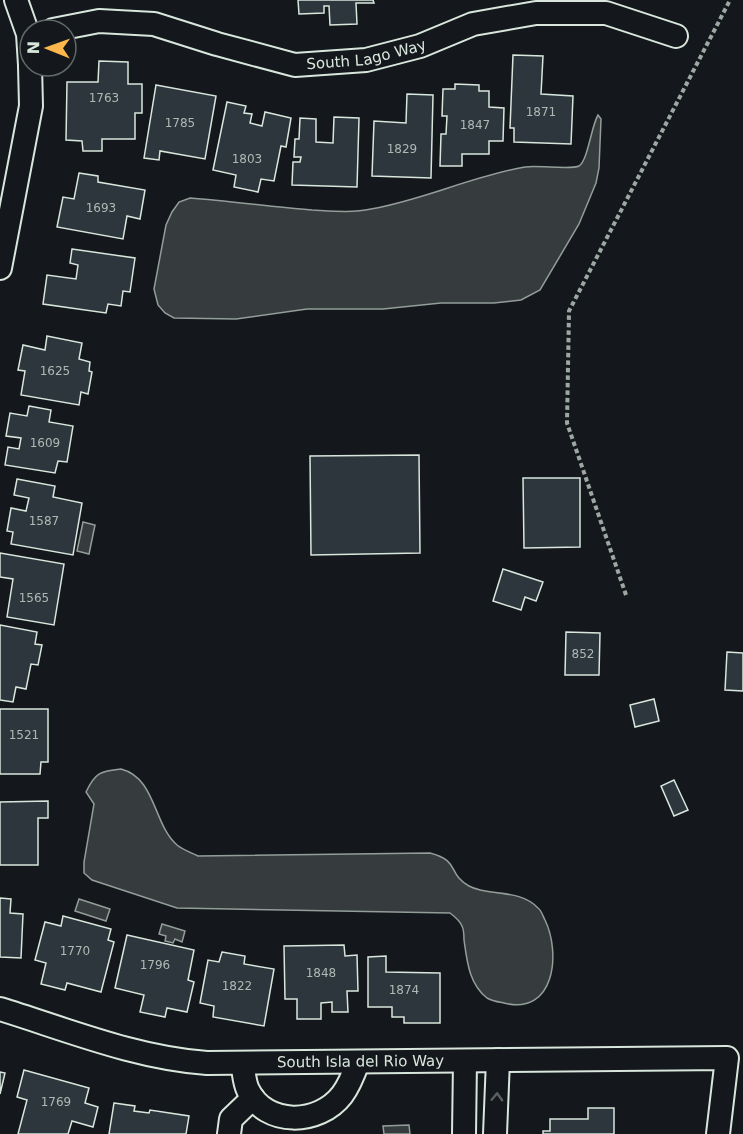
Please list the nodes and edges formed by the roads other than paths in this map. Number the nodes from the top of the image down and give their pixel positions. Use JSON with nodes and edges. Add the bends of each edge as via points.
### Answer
{"nodes":[{"id":1,"x":16,"y":0,"type":"edge"},
{"id":2,"x":23,"y":18,"type":"edge"},
{"id":3,"x":78,"y":25,"type":"edge"},
{"id":4,"x":676,"y":36,"type":"dead end"},
{"id":5,"x":30,"y":78,"type":"edge"},
{"id":6,"x":0,"y":268,"type":"edge"},
{"id":7,"x":0,"y":1009,"type":"edge"},
{"id":8,"x":498,"y":1060,"type":"junction"},
{"id":9,"x":465,"y":1061,"type":"junction"},
{"id":10,"x":358,"y":1062,"type":"junction"},
{"id":11,"x":242,"y":1063,"type":"junction"},
{"id":12,"x":253,"y":1098,"type":"junction"},
{"id":13,"x":229,"y":1134,"type":"edge"},
{"id":14,"x":464,"y":1134,"type":"edge"},
{"id":15,"x":495,"y":1134,"type":"edge"},
{"id":16,"x":718,"y":1134,"type":"edge"}],
"edges":[{"from":1,"to":2,"type":"street"},
{"from":3,"to":4,"type":"street","name":"South Lago Way","via":[[99,21],[154,24],[295,65],[366,60],[420,46],[473,24],[536,13],[606,13]]},
{"from":5,"to":6,"type":"street","via":[[31,106]]},
{"from":7,"to":11,"type":"street","name":"South Isla del Rio Way","via":[[176,1061]]},
{"from":8,"to":9,"type":"street","name":"South Isla del Rio Way"},
{"from":15,"to":8,"type":"street","one_way":true},
{"from":8,"to":16,"type":"street","name":"South Isla del Rio Way","via":[[727,1058]]},
{"from":9,"to":10,"type":"street","name":"South Isla del Rio Way"},
{"from":9,"to":14,"type":"street"},
{"from":10,"to":11,"type":"street","name":"South Isla del Rio Way"},
{"from":10,"to":12,"type":"street","via":[[342,1095],[315,1116],[283,1117],[269,1112]]},
{"from":11,"to":12,"type":"street","via":[[247,1089]]},
{"from":12,"to":13,"type":"street","via":[[231,1119]]}]}
